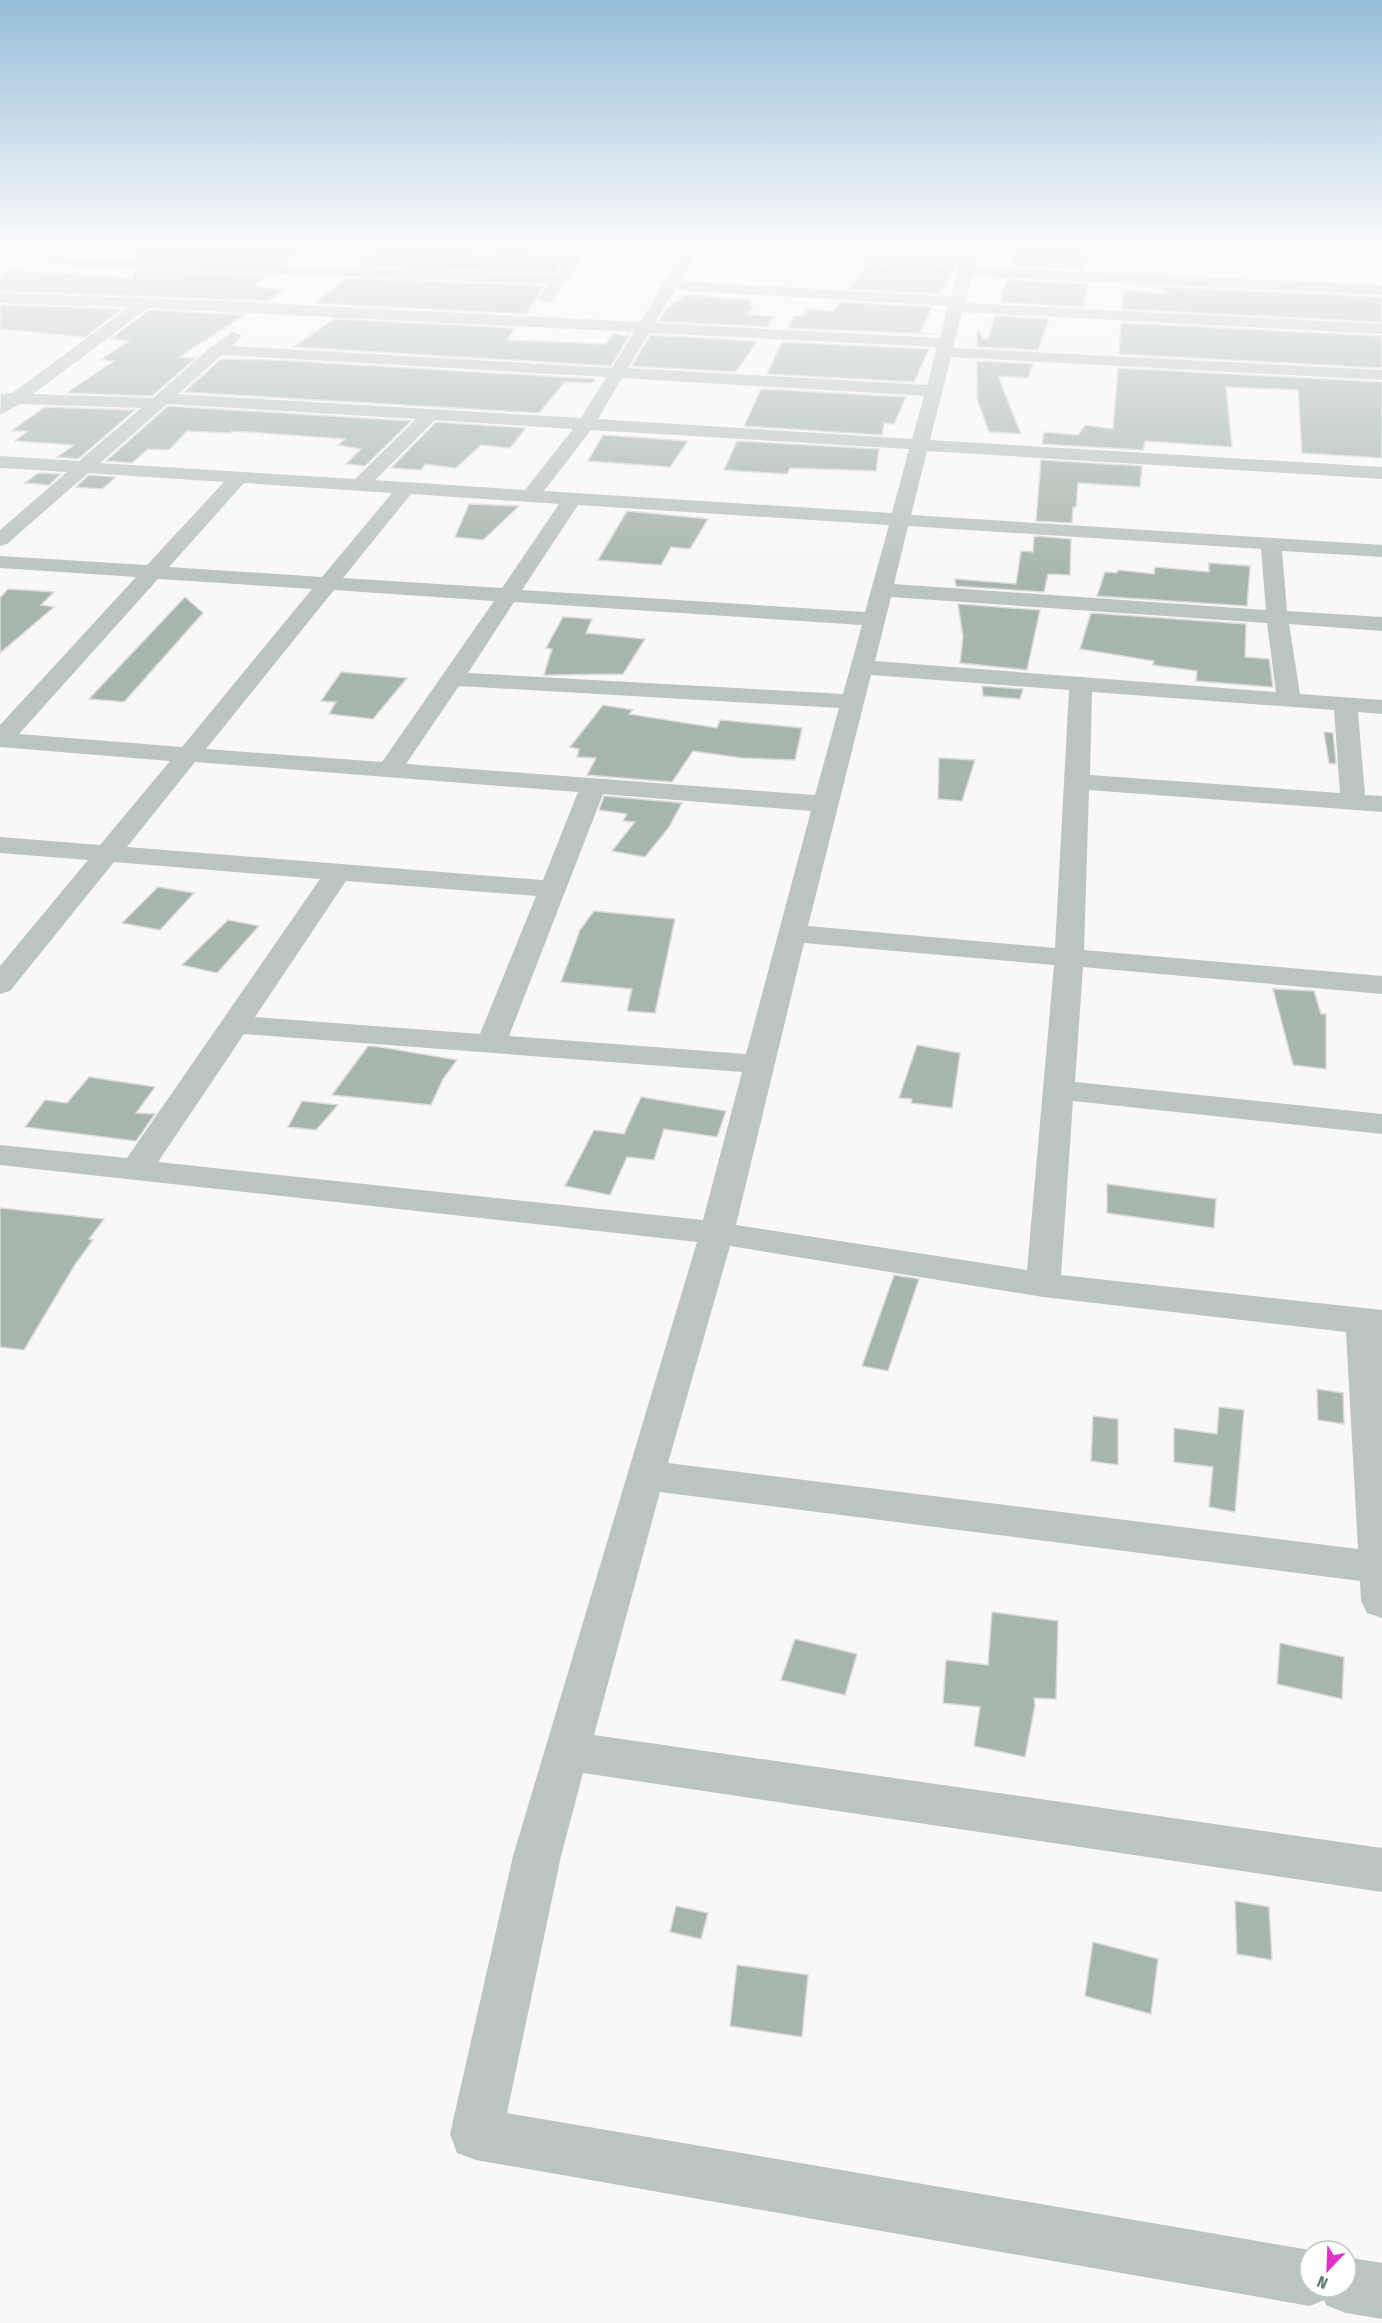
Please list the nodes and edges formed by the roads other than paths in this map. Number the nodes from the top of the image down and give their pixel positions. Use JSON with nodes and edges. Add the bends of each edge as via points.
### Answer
{"nodes":[{"id":1,"x":67,"y":357,"type":"edge"},
{"id":2,"x":208,"y":357,"type":"edge"},
{"id":3,"x":346,"y":357,"type":"edge"},
{"id":4,"x":627,"y":357,"type":"edge"},
{"id":5,"x":943,"y":357,"type":"edge"},
{"id":6,"x":1236,"y":357,"type":"edge"},
{"id":7,"x":618,"y":373,"type":"junction"},
{"id":8,"x":1382,"y":375,"type":"edge"},
{"id":9,"x":934,"y":391,"type":"junction"},
{"id":10,"x":8,"y":398,"type":"edge"},
{"id":11,"x":158,"y":401,"type":"junction"},
{"id":12,"x":0,"y":410,"type":"edge"},
{"id":13,"x":430,"y":414,"type":"junction"},
{"id":14,"x":586,"y":424,"type":"junction"},
{"id":15,"x":920,"y":444,"type":"junction"},
{"id":16,"x":0,"y":462,"type":"edge"},
{"id":17,"x":81,"y":468,"type":"junction"},
{"id":18,"x":1382,"y":473,"type":"edge"},
{"id":19,"x":238,"y":478,"type":"junction"},
{"id":20,"x":359,"y":486,"type":"junction"},
{"id":21,"x":405,"y":489,"type":"junction"},
{"id":22,"x":530,"y":496,"type":"junction"},
{"id":23,"x":572,"y":499,"type":"junction"},
{"id":24,"x":900,"y":520,"type":"junction"},
{"id":25,"x":0,"y":540,"type":"edge"},
{"id":26,"x":1271,"y":544,"type":"junction"},
{"id":27,"x":1382,"y":551,"type":"edge"},
{"id":28,"x":0,"y":562,"type":"edge"},
{"id":29,"x":154,"y":571,"type":"junction"},
{"id":30,"x":328,"y":582,"type":"junction"},
{"id":31,"x":507,"y":594,"type":"junction"},
{"id":32,"x":878,"y":605,"type":"junction"},
{"id":33,"x":1277,"y":617,"type":"junction"},
{"id":34,"x":1382,"y":624,"type":"edge"},
{"id":35,"x":455,"y":679,"type":"junction"},
{"id":36,"x":1081,"y":684,"type":"junction"},
{"id":37,"x":857,"y":685,"type":"junction"},
{"id":38,"x":1289,"y":700,"type":"junction"},
{"id":39,"x":1345,"y":704,"type":"junction"},
{"id":40,"x":1382,"y":707,"type":"edge"},
{"id":41,"x":0,"y":740,"type":"edge"},
{"id":42,"x":187,"y":755,"type":"junction"},
{"id":43,"x":389,"y":770,"type":"junction"},
{"id":44,"x":1077,"y":782,"type":"junction"},
{"id":45,"x":594,"y":785,"type":"junction"},
{"id":46,"x":1353,"y":802,"type":"junction"},
{"id":47,"x":826,"y":804,"type":"junction"},
{"id":48,"x":1382,"y":804,"type":"edge"},
{"id":49,"x":0,"y":846,"type":"edge"},
{"id":50,"x":106,"y":854,"type":"junction"},
{"id":51,"x":338,"y":872,"type":"junction"},
{"id":52,"x":552,"y":889,"type":"junction"},
{"id":53,"x":792,"y":933,"type":"junction"},
{"id":54,"x":1069,"y":957,"type":"junction"},
{"id":55,"x":0,"y":985,"type":"edge"},
{"id":56,"x":1382,"y":985,"type":"edge"},
{"id":57,"x":234,"y":1024,"type":"junction"},
{"id":58,"x":491,"y":1044,"type":"junction"},
{"id":59,"x":760,"y":1064,"type":"junction"},
{"id":60,"x":1058,"y":1090,"type":"junction"},
{"id":61,"x":1382,"y":1124,"type":"edge"},
{"id":62,"x":0,"y":1155,"type":"edge"},
{"id":63,"x":136,"y":1170,"type":"junction"},
{"id":64,"x":717,"y":1233,"type":"junction"},
{"id":65,"x":1043,"y":1286,"type":"junction"},
{"id":66,"x":1373,"y":1322,"type":"edge"},
{"id":67,"x":645,"y":1475,"type":"junction"},
{"id":68,"x":1381,"y":1579,"type":"edge"},
{"id":69,"x":567,"y":1751,"type":"junction"},
{"id":70,"x":1382,"y":1870,"type":"edge"},
{"id":71,"x":1298,"y":2276,"type":"edge"},
{"id":72,"x":1358,"y":2287,"type":"edge"},
{"id":73,"x":1382,"y":2291,"type":"edge"}],
"edges":[{"from":1,"to":10,"type":"street"},
{"from":2,"to":11,"type":"street"},
{"from":3,"to":7,"type":"street"},
{"from":4,"to":7,"type":"street"},
{"from":5,"to":9,"type":"street"},
{"from":6,"to":8,"type":"street"},
{"from":7,"to":9,"type":"street"},
{"from":7,"to":14,"type":"street"},
{"from":9,"to":15,"type":"street"},
{"from":10,"to":11,"type":"street"},
{"from":10,"to":12,"type":"street"},
{"from":11,"to":13,"type":"street"},
{"from":11,"to":17,"type":"street"},
{"from":13,"to":14,"type":"street"},
{"from":13,"to":20,"type":"street"},
{"from":14,"to":15,"type":"street"},
{"from":14,"to":22,"type":"street"},
{"from":15,"to":18,"type":"street"},
{"from":15,"to":24,"type":"street"},
{"from":16,"to":17,"type":"street"},
{"from":17,"to":19,"type":"street"},
{"from":17,"to":25,"type":"street"},
{"from":19,"to":20,"type":"street"},
{"from":19,"to":29,"type":"street"},
{"from":20,"to":21,"type":"street"},
{"from":21,"to":22,"type":"street"},
{"from":21,"to":30,"type":"street"},
{"from":22,"to":23,"type":"street"},
{"from":23,"to":24,"type":"street"},
{"from":23,"to":31,"type":"street"},
{"from":24,"to":26,"type":"street"},
{"from":24,"to":32,"type":"street"},
{"from":26,"to":27,"type":"street"},
{"from":26,"to":33,"type":"street"},
{"from":28,"to":29,"type":"street"},
{"from":29,"to":30,"type":"street"},
{"from":29,"to":41,"type":"street"},
{"from":30,"to":31,"type":"street"},
{"from":30,"to":42,"type":"street"},
{"from":31,"to":32,"type":"street"},
{"from":31,"to":35,"type":"street"},
{"from":32,"to":33,"type":"street"},
{"from":32,"to":37,"type":"street"},
{"from":33,"to":34,"type":"street"},
{"from":33,"to":38,"type":"street"},
{"from":35,"to":37,"type":"street"},
{"from":35,"to":43,"type":"street"},
{"from":36,"to":37,"type":"street"},
{"from":36,"to":38,"type":"street"},
{"from":36,"to":44,"type":"street"},
{"from":37,"to":47,"type":"street"},
{"from":38,"to":39,"type":"street"},
{"from":39,"to":40,"type":"street"},
{"from":39,"to":46,"type":"street"},
{"from":41,"to":42,"type":"street"},
{"from":42,"to":43,"type":"street"},
{"from":42,"to":50,"type":"street"},
{"from":43,"to":45,"type":"street"},
{"from":44,"to":46,"type":"street"},
{"from":44,"to":54,"type":"street"},
{"from":45,"to":47,"type":"street"},
{"from":45,"to":52,"type":"street"},
{"from":46,"to":48,"type":"street"},
{"from":47,"to":53,"type":"street"},
{"from":49,"to":50,"type":"street"},
{"from":50,"to":51,"type":"street"},
{"from":50,"to":55,"type":"street"},
{"from":51,"to":52,"type":"street"},
{"from":51,"to":57,"type":"street"},
{"from":52,"to":58,"type":"street"},
{"from":53,"to":54,"type":"street"},
{"from":53,"to":59,"type":"street"},
{"from":54,"to":56,"type":"street"},
{"from":54,"to":60,"type":"street"},
{"from":57,"to":58,"type":"street"},
{"from":57,"to":63,"type":"street"},
{"from":58,"to":59,"type":"street"},
{"from":59,"to":64,"type":"street"},
{"from":60,"to":61,"type":"street"},
{"from":60,"to":65,"type":"street"},
{"from":62,"to":63,"type":"street"},
{"from":63,"to":64,"type":"street"},
{"from":64,"to":65,"type":"street"},
{"from":64,"to":67,"type":"street"},
{"from":65,"to":66,"type":"street"},
{"from":66,"to":68,"type":"street"},
{"from":67,"to":68,"type":"street"},
{"from":67,"to":69,"type":"street"},
{"from":69,"to":70,"type":"street"},
{"from":69,"to":71,"type":"street","via":[[537,1856],[476,2134]]},
{"from":72,"to":73,"type":"street"}]}
